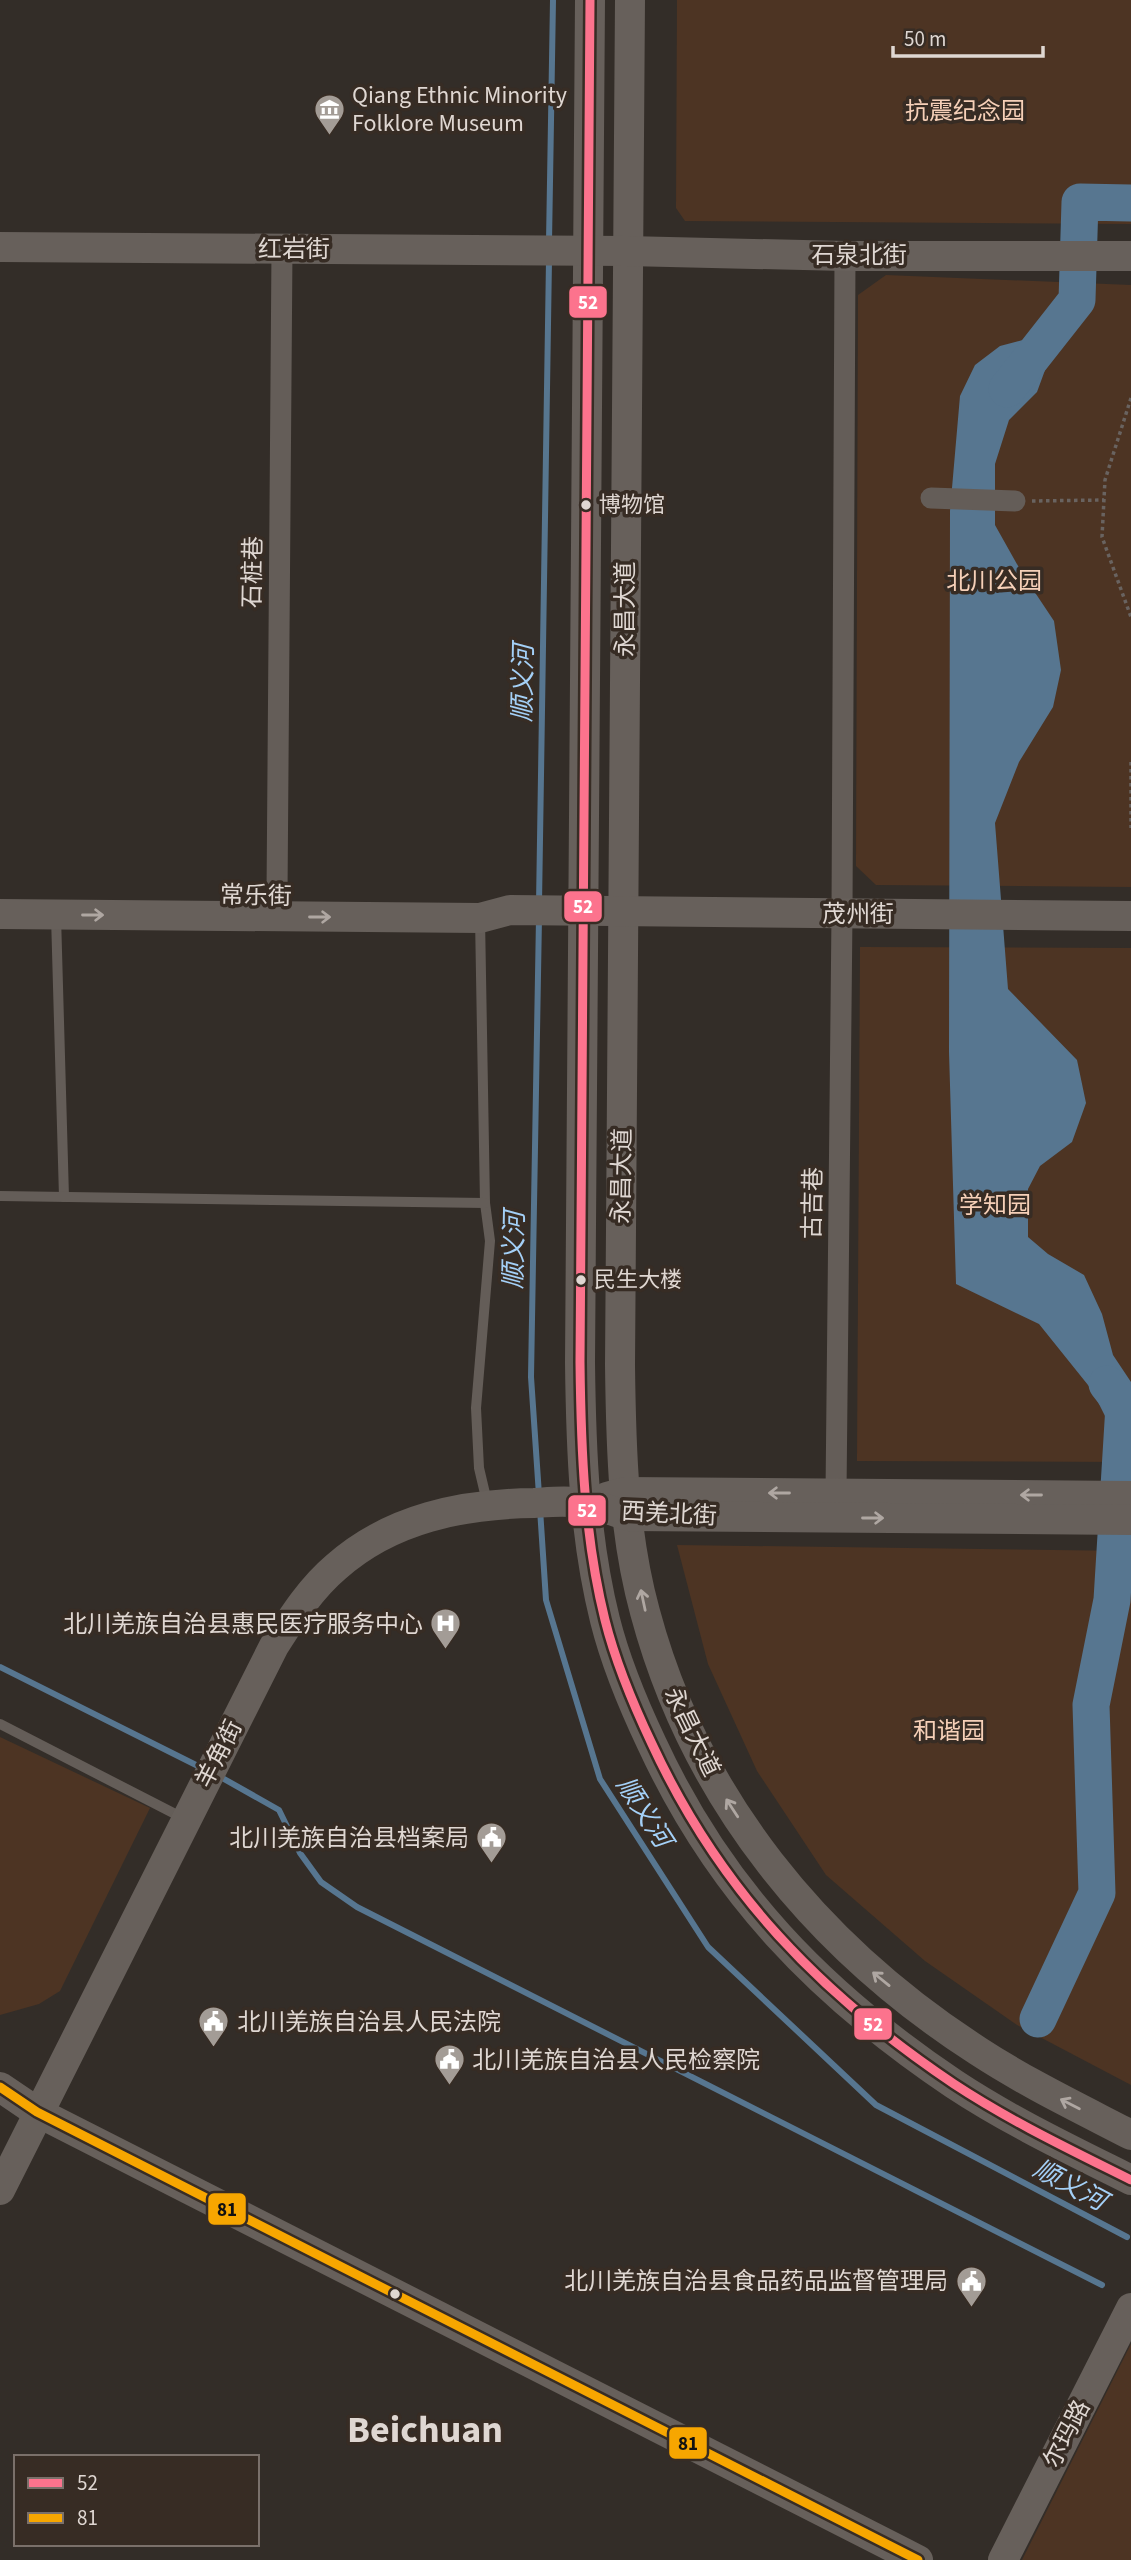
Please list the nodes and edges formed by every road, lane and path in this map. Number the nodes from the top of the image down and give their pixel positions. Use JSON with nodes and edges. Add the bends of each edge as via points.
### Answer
{"nodes":[{"id":1,"x":590,"y":0,"type":"edge"},
{"id":2,"x":630,"y":0,"type":"edge"},
{"id":3,"x":0,"y":247,"type":"edge"},
{"id":4,"x":282,"y":249,"type":"junction"},
{"id":5,"x":576,"y":251,"type":"junction"},
{"id":6,"x":627,"y":251,"type":"junction"},
{"id":7,"x":845,"y":256,"type":"junction"},
{"id":8,"x":1117,"y":256,"type":"edge"},
{"id":9,"x":1131,"y":398,"type":"edge"},
{"id":10,"x":931,"y":498,"type":"dead end"},
{"id":11,"x":1104,"y":500,"type":"junction"},
{"id":12,"x":1015,"y":501,"type":"joint"},
{"id":13,"x":1131,"y":617,"type":"edge"},
{"id":14,"x":1131,"y":762,"type":"edge"},
{"id":15,"x":1131,"y":828,"type":"edge"},
{"id":16,"x":0,"y":894,"type":"edge"},
{"id":17,"x":277,"y":896,"type":"junction"},
{"id":18,"x":510,"y":910,"type":"junction"},
{"id":19,"x":572,"y":911,"type":"junction"},
{"id":20,"x":624,"y":912,"type":"junction"},
{"id":21,"x":0,"y":914,"type":"edge"},
{"id":22,"x":56,"y":914,"type":"junction"},
{"id":23,"x":842,"y":914,"type":"junction"},
{"id":24,"x":1131,"y":916,"type":"edge"},
{"id":25,"x":480,"y":918,"type":"junction"},
{"id":26,"x":0,"y":1196,"type":"edge"},
{"id":27,"x":64,"y":1197,"type":"junction"},
{"id":28,"x":485,"y":1203,"type":"junction"},
{"id":29,"x":836,"y":1494,"type":"junction"},
{"id":30,"x":1131,"y":1496,"type":"edge"},
{"id":31,"x":586,"y":1503,"type":"junction"},
{"id":32,"x":495,"y":1504,"type":"junction"},
{"id":33,"x":627,"y":1504,"type":"junction"},
{"id":34,"x":1099,"y":1508,"type":"junction"},
{"id":35,"x":1131,"y":1520,"type":"edge"},
{"id":36,"x":0,"y":1724,"type":"edge"},
{"id":37,"x":186,"y":1820,"type":"junction"},
{"id":38,"x":0,"y":2087,"type":"edge"},
{"id":39,"x":0,"y":2112,"type":"edge"},
{"id":40,"x":37,"y":2112,"type":"junction"},
{"id":41,"x":1131,"y":2135,"type":"edge"},
{"id":42,"x":1131,"y":2180,"type":"edge"},
{"id":43,"x":0,"y":2190,"type":"edge"},
{"id":44,"x":1131,"y":2308,"type":"edge"},
{"id":45,"x":918,"y":2560,"type":"edge"},
{"id":46,"x":1003,"y":2560,"type":"edge"}],
"edges":[{"from":1,"to":5,"type":"main road","name":"永昌大道"},
{"from":2,"to":6,"type":"main road","name":"永昌大道"},
{"from":3,"to":4,"type":"main road","name":"红岩街"},
{"from":4,"to":5,"type":"main road","name":"红岩街"},
{"from":4,"to":17,"type":"street","name":"石桩巷"},
{"from":5,"to":6,"type":"main road","name":"石泉北街"},
{"from":5,"to":19,"type":"main road","name":"永昌大道"},
{"from":6,"to":7,"type":"main road","name":"石泉北街"},
{"from":6,"to":20,"type":"main road","name":"永昌大道"},
{"from":7,"to":8,"type":"main road","name":"石泉北街"},
{"from":7,"to":23,"type":"street","name":"古吉巷"},
{"from":9,"to":11,"type":"path","via":[[1105,480]]},
{"from":10,"to":12,"type":"street"},
{"from":11,"to":12,"type":"path"},
{"from":11,"to":13,"type":"path","via":[[1102,537]]},
{"from":14,"to":15,"type":"path"},
{"from":16,"to":17,"type":"main road","name":"常乐街"},
{"from":17,"to":18,"type":"main road","name":"常乐街","via":[[480,898]]},
{"from":18,"to":19,"type":"main road","name":"常乐街"},
{"from":18,"to":25,"type":"main road","name":"常乐街"},
{"from":19,"to":20,"type":"main road","name":"茂州街"},
{"from":19,"to":31,"type":"main road","name":"永昌大道","via":[[581,1453]]},
{"from":20,"to":23,"type":"main road","name":"茂州街"},
{"from":20,"to":33,"type":"main road","name":"永昌大道","via":[[620,1365]]},
{"from":21,"to":22,"type":"main road","name":"常乐街"},
{"from":22,"to":25,"type":"main road","name":"常乐街","one_way":true},
{"from":22,"to":27,"type":"lane"},
{"from":23,"to":24,"type":"main road","name":"茂州街"},
{"from":23,"to":29,"type":"street","name":"古吉巷"},
{"from":25,"to":28,"type":"lane"},
{"from":26,"to":27,"type":"lane"},
{"from":27,"to":28,"type":"lane"},
{"from":28,"to":32,"type":"lane","via":[[490,1241],[476,1408],[479,1468]]},
{"from":29,"to":33,"type":"main road","name":"西羌北街","one_way":true},
{"from":34,"to":29,"type":"main road","name":"西羌北街","one_way":true},
{"from":30,"to":34,"type":"main road","name":"西羌北街"},
{"from":31,"to":32,"type":"main road","name":"羊角街"},
{"from":31,"to":33,"type":"main road","name":"西羌北街"},
{"from":31,"to":42,"type":"main road","name":"永昌大道","via":[[605,1620],[626,1689],[684,1808],[759,1915],[845,2003],[897,2044],[1013,2120]]},
{"from":32,"to":37,"type":"main road","name":"羊角街","via":[[431,1515],[396,1528],[337,1566],[312,1591],[274,1646]]},
{"from":33,"to":34,"type":"main road","name":"西羌北街","one_way":true},
{"from":41,"to":33,"type":"main road","name":"永昌大道","one_way":true,"via":[[1033,2085],[921,2011],[830,1933],[790,1889],[719,1788],[664,1674],[644,1610]]},
{"from":34,"to":35,"type":"main road","name":"西羌北街"},
{"from":36,"to":37,"type":"lane"},
{"from":37,"to":40,"type":"main road","name":"羊角街"},
{"from":38,"to":40,"type":"main road"},
{"from":39,"to":40,"type":"main road"},
{"from":40,"to":43,"type":"main road","name":"羊角街"},
{"from":40,"to":45,"type":"main road"},
{"from":44,"to":46,"type":"main road","name":"尔玛路"}]}
